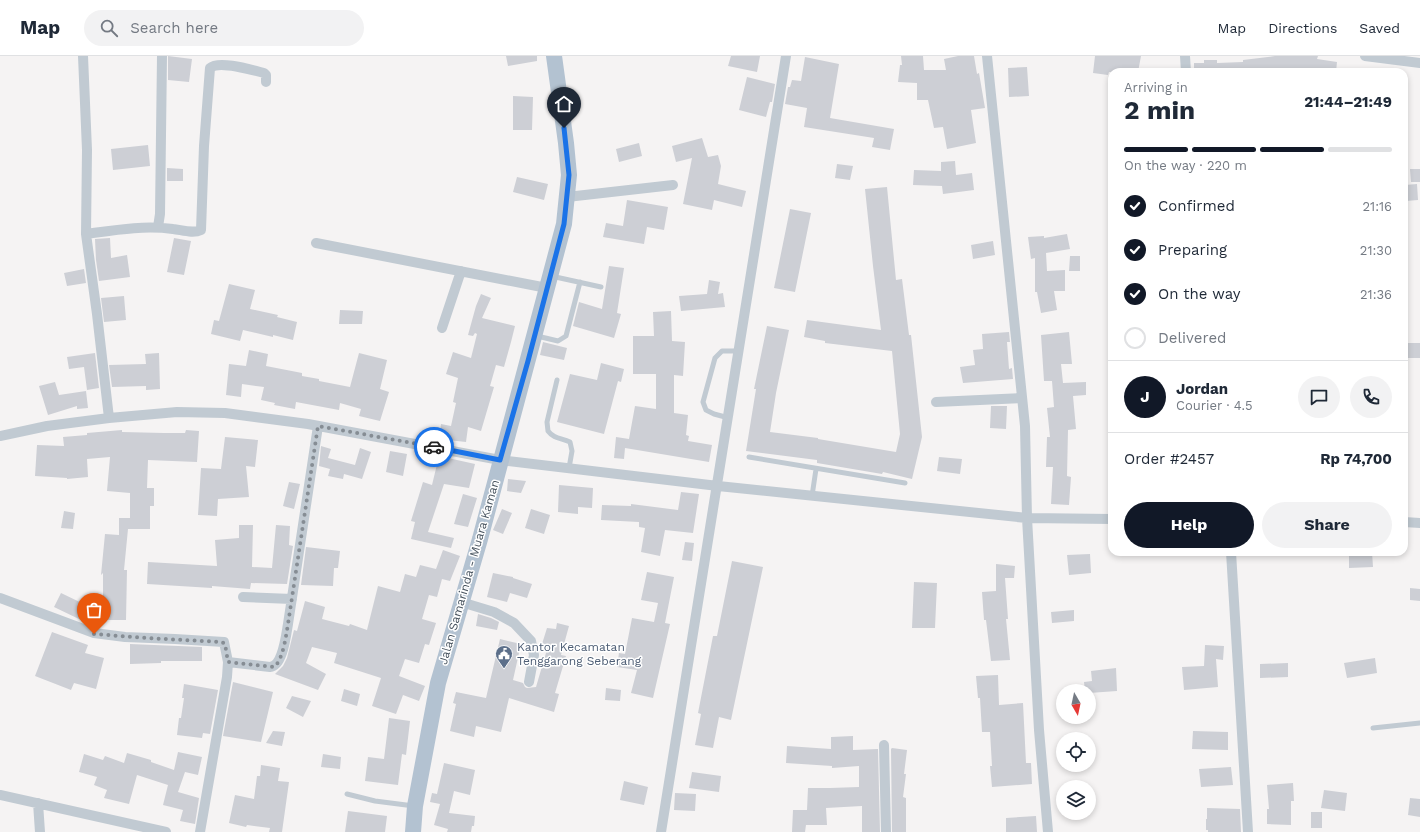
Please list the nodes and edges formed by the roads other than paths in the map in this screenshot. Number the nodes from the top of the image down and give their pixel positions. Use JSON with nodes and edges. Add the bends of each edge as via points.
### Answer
{"nodes":[{"id":1,"x":83,"y":56,"type":"edge"},
{"id":2,"x":162,"y":56,"type":"edge"},
{"id":3,"x":554,"y":56,"type":"edge"},
{"id":4,"x":786,"y":56,"type":"edge"},
{"id":5,"x":987,"y":56,"type":"edge"},
{"id":6,"x":1185,"y":56,"type":"edge"},
{"id":7,"x":1365,"y":56,"type":"edge"},
{"id":8,"x":1420,"y":63,"type":"edge"},
{"id":9,"x":1186,"y":68,"type":"edge"},
{"id":10,"x":266,"y":82,"type":"dead end"},
{"id":11,"x":673,"y":185,"type":"dead end"},
{"id":12,"x":567,"y":197,"type":"junction"},
{"id":13,"x":158,"y":227,"type":"junction"},
{"id":14,"x":86,"y":234,"type":"junction"},
{"id":15,"x":316,"y":243,"type":"dead end"},
{"id":16,"x":461,"y":271,"type":"junction"},
{"id":17,"x":549,"y":282,"type":"junction"},
{"id":18,"x":580,"y":282,"type":"junction"},
{"id":19,"x":601,"y":287,"type":"dead end"},
{"id":20,"x":442,"y":328,"type":"dead end"},
{"id":21,"x":534,"y":336,"type":"junction"},
{"id":22,"x":739,"y":351,"type":"junction"},
{"id":23,"x":557,"y":380,"type":"dead end"},
{"id":24,"x":1022,"y":398,"type":"junction"},
{"id":25,"x":936,"y":402,"type":"dead end"},
{"id":26,"x":109,"y":418,"type":"junction"},
{"id":27,"x":728,"y":418,"type":"junction"},
{"id":28,"x":318,"y":426,"type":"junction"},
{"id":29,"x":0,"y":436,"type":"edge"},
{"id":30,"x":748,"y":457,"type":"dead end"},
{"id":31,"x":500,"y":460,"type":"junction"},
{"id":32,"x":569,"y":468,"type":"junction"},
{"id":33,"x":816,"y":469,"type":"junction"},
{"id":34,"x":905,"y":483,"type":"dead end"},
{"id":35,"x":718,"y":486,"type":"junction"},
{"id":36,"x":812,"y":496,"type":"junction"},
{"id":37,"x":1028,"y":518,"type":"junction"},
{"id":38,"x":1108,"y":519,"type":"edge"},
{"id":39,"x":1408,"y":522,"type":"edge"},
{"id":40,"x":1420,"y":523,"type":"edge"},
{"id":41,"x":1231,"y":556,"type":"edge"},
{"id":42,"x":243,"y":597,"type":"dead end"},
{"id":43,"x":0,"y":598,"type":"edge"},
{"id":44,"x":292,"y":599,"type":"junction"},
{"id":45,"x":461,"y":602,"type":"junction"},
{"id":46,"x":228,"y":662,"type":"junction"},
{"id":47,"x":529,"y":682,"type":"dead end"},
{"id":48,"x":1420,"y":723,"type":"edge"},
{"id":49,"x":1373,"y":728,"type":"dead end"},
{"id":50,"x":884,"y":745,"type":"dead end"},
{"id":51,"x":347,"y":794,"type":"dead end"},
{"id":52,"x":0,"y":795,"type":"edge"},
{"id":53,"x":38,"y":804,"type":"junction"},
{"id":54,"x":415,"y":806,"type":"junction"},
{"id":55,"x":40,"y":832,"type":"edge"},
{"id":56,"x":166,"y":832,"type":"edge"},
{"id":57,"x":200,"y":832,"type":"edge"},
{"id":58,"x":413,"y":832,"type":"edge"},
{"id":59,"x":661,"y":832,"type":"edge"},
{"id":60,"x":886,"y":832,"type":"edge"},
{"id":61,"x":1048,"y":832,"type":"edge"},
{"id":62,"x":1248,"y":832,"type":"edge"}],
"edges":[{"from":1,"to":14,"type":"street","via":[[87,150]]},
{"from":2,"to":13,"type":"street"},
{"from":3,"to":12,"type":"main road","name":"Jalan Samarinda - Muara Kaman","via":[[569,175]]},
{"from":4,"to":22,"type":"street"},
{"from":5,"to":24,"type":"street"},
{"from":6,"to":9,"type":"street"},
{"from":7,"to":8,"type":"street"},
{"from":10,"to":13,"type":"street","via":[[264,73],[230,66],[211,67],[204,146],[202,228],[193,232]]},
{"from":11,"to":12,"type":"street"},
{"from":12,"to":17,"type":"main road","name":"Jalan Samarinda - Muara Kaman","via":[[564,224]]},
{"from":13,"to":14,"type":"street"},
{"from":14,"to":26,"type":"street"},
{"from":15,"to":16,"type":"street"},
{"from":16,"to":17,"type":"street"},
{"from":16,"to":20,"type":"street"},
{"from":17,"to":18,"type":"lane"},
{"from":17,"to":21,"type":"main road","name":"Jalan Samarinda - Muara Kaman"},
{"from":18,"to":19,"type":"lane"},
{"from":18,"to":21,"type":"lane","via":[[566,336],[558,341]]},
{"from":21,"to":31,"type":"main road","name":"Jalan Samarinda - Muara Kaman"},
{"from":22,"to":27,"type":"street"},
{"from":22,"to":27,"type":"lane","via":[[722,351],[715,358],[703,402],[706,410]]},
{"from":23,"to":32,"type":"lane","via":[[547,422],[548,432],[552,437],[570,442],[572,451]]},
{"from":24,"to":25,"type":"street"},
{"from":24,"to":37,"type":"street"},
{"from":26,"to":28,"type":"street","via":[[202,412]]},
{"from":26,"to":29,"type":"street","via":[[47,426]]},
{"from":27,"to":35,"type":"street"},
{"from":28,"to":31,"type":"street"},
{"from":28,"to":44,"type":"street"},
{"from":30,"to":33,"type":"lane"},
{"from":31,"to":32,"type":"street"},
{"from":31,"to":45,"type":"main road","name":"Jalan Samarinda - Muara Kaman"},
{"from":32,"to":35,"type":"street"},
{"from":33,"to":34,"type":"lane"},
{"from":33,"to":36,"type":"lane"},
{"from":35,"to":36,"type":"street"},
{"from":35,"to":59,"type":"street"},
{"from":36,"to":37,"type":"street"},
{"from":37,"to":38,"type":"street"},
{"from":37,"to":61,"type":"street","via":[[1039,730]]},
{"from":39,"to":40,"type":"street"},
{"from":41,"to":62,"type":"street"},
{"from":42,"to":44,"type":"street"},
{"from":43,"to":46,"type":"street","via":[[94,634],[222,642],[225,644]]},
{"from":44,"to":46,"type":"street","via":[[282,651],[276,666],[270,668]]},
{"from":45,"to":47,"type":"street","via":[[494,612],[514,624],[531,641],[534,655]]},
{"from":45,"to":54,"type":"main road","name":"Jalan Samarinda - Muara Kaman","via":[[437,689]]},
{"from":46,"to":57,"type":"street"},
{"from":48,"to":49,"type":"lane"},
{"from":50,"to":60,"type":"street"},
{"from":51,"to":54,"type":"lane","via":[[375,801]]},
{"from":52,"to":53,"type":"street"},
{"from":53,"to":55,"type":"street"},
{"from":53,"to":56,"type":"street"},
{"from":54,"to":58,"type":"main road","name":"Jalan Samarinda - Muara Kaman"}]}
